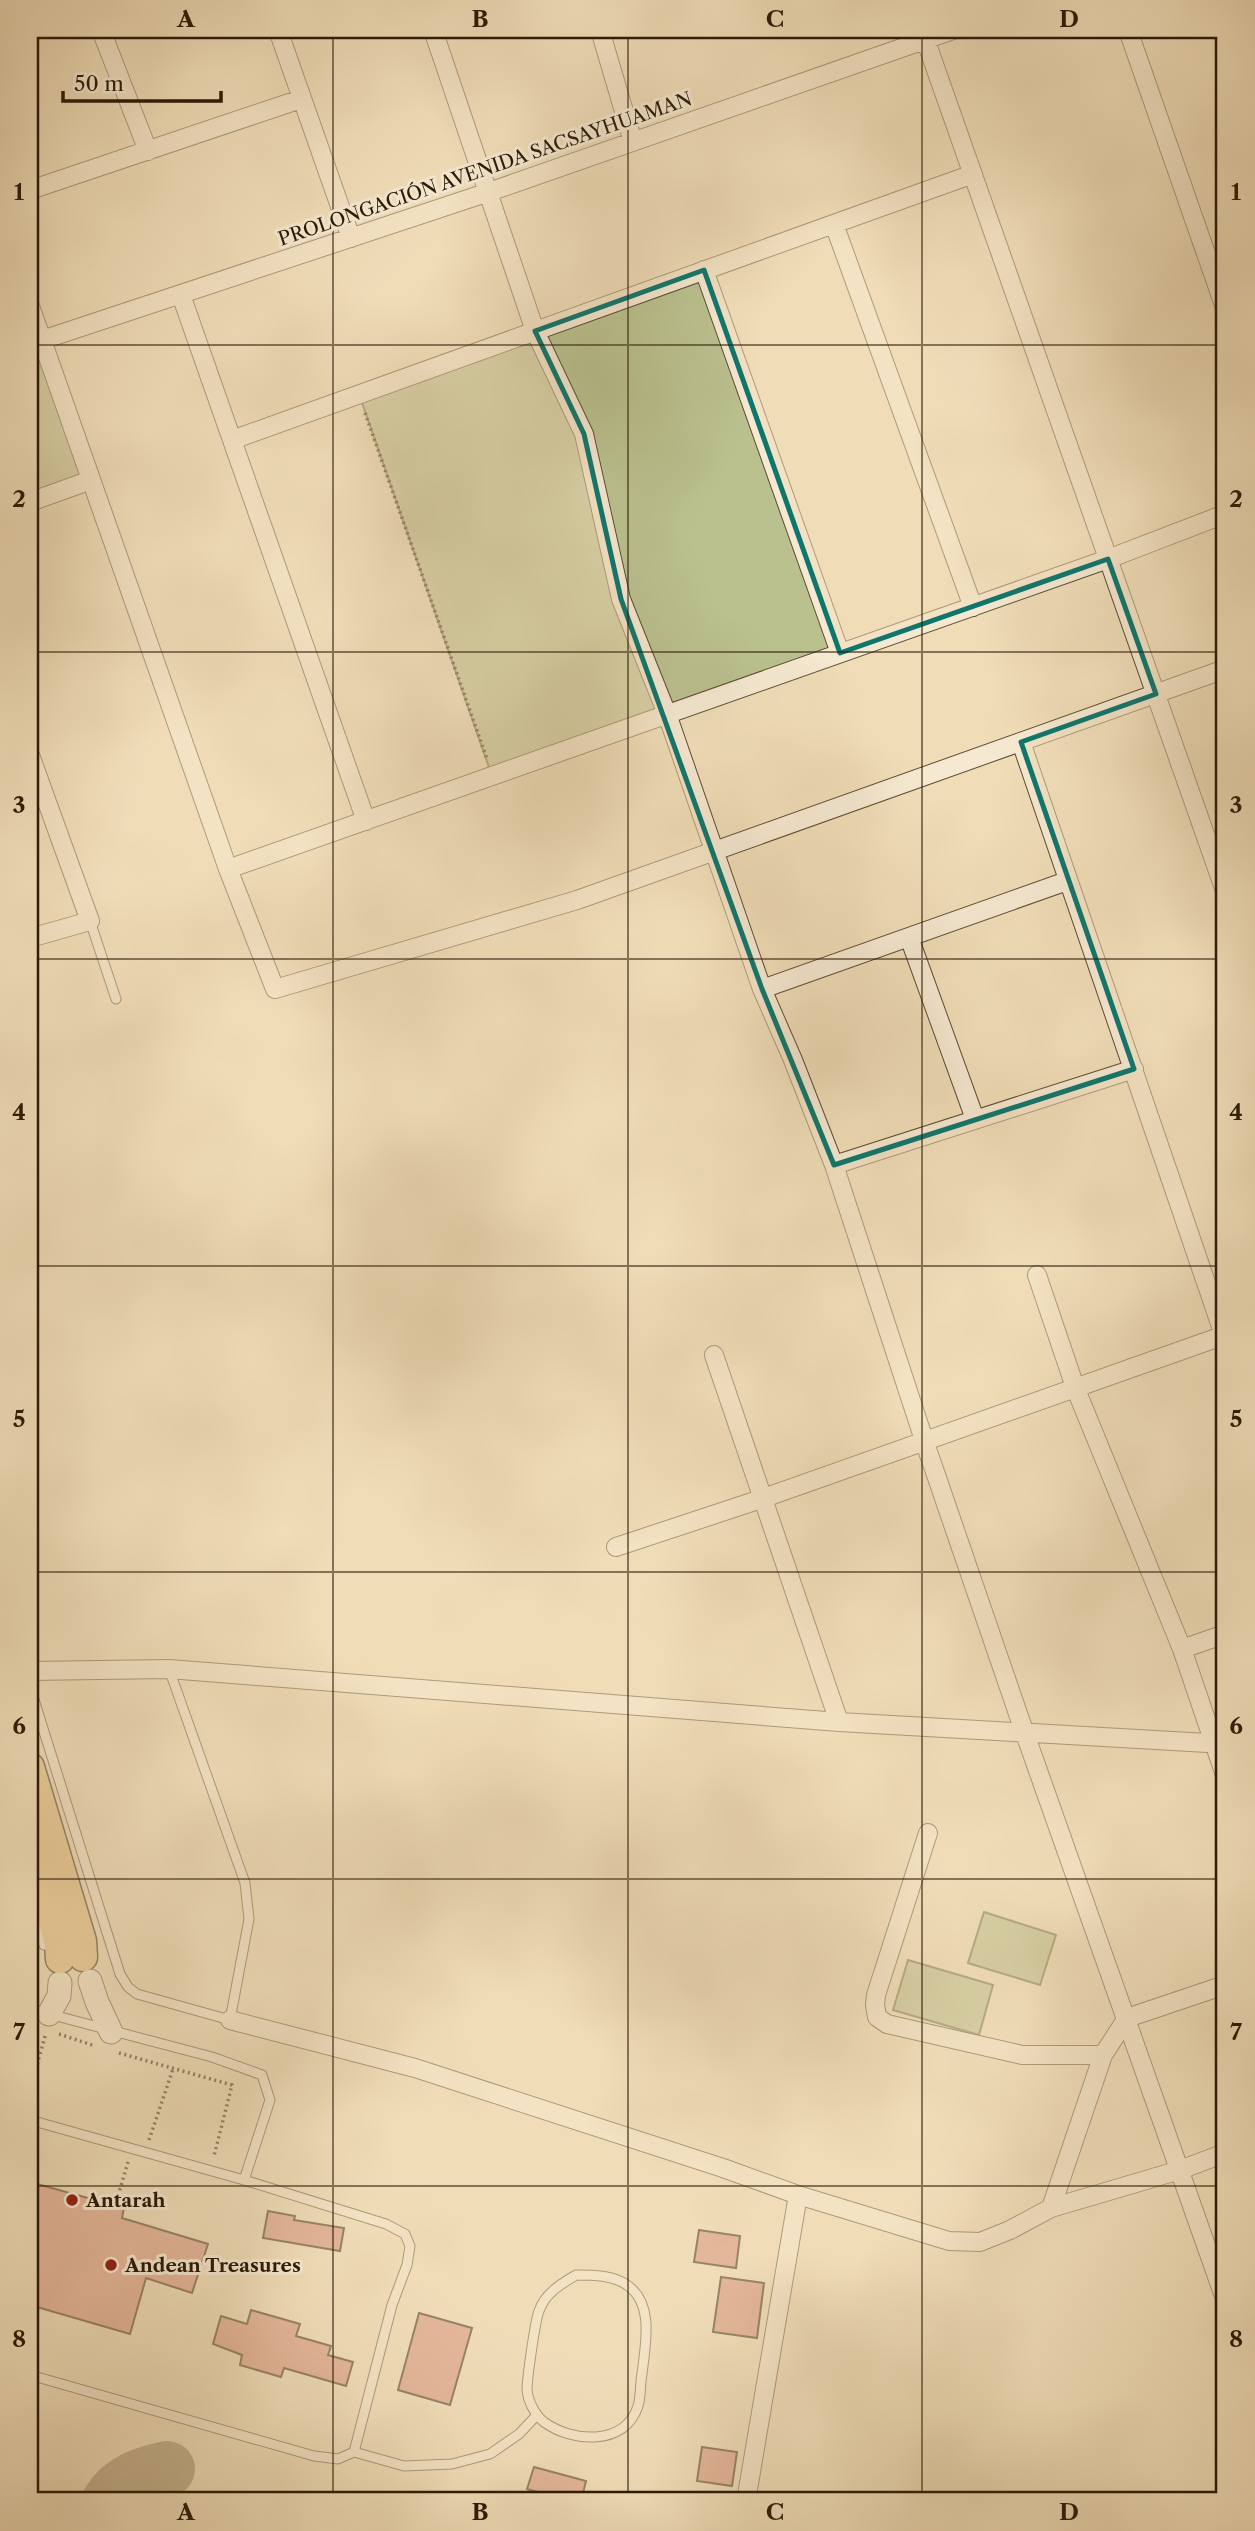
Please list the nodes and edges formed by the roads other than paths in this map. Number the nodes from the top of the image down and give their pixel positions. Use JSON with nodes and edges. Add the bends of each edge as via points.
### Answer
{"nodes":[{"id":1,"x":101,"y":30,"type":"edge"},
{"id":2,"x":278,"y":30,"type":"edge"},
{"id":3,"x":433,"y":30,"type":"edge"},
{"id":4,"x":600,"y":30,"type":"edge"},
{"id":5,"x":953,"y":30,"type":"edge"},
{"id":6,"x":1128,"y":30,"type":"edge"},
{"id":7,"x":924,"y":34,"type":"edge"},
{"id":8,"x":301,"y":99,"type":"junction"},
{"id":9,"x":633,"y":142,"type":"junction"},
{"id":10,"x":148,"y":151,"type":"junction"},
{"id":11,"x":973,"y":174,"type":"junction"},
{"id":12,"x":30,"y":190,"type":"edge"},
{"id":13,"x":489,"y":192,"type":"junction"},
{"id":14,"x":834,"y":224,"type":"junction"},
{"id":15,"x":351,"y":238,"type":"junction"},
{"id":16,"x":704,"y":270,"type":"junction"},
{"id":17,"x":181,"y":295,"type":"junction"},
{"id":18,"x":30,"y":306,"type":"edge"},
{"id":19,"x":1225,"y":308,"type":"edge"},
{"id":20,"x":535,"y":331,"type":"junction"},
{"id":21,"x":36,"y":342,"type":"edge"},
{"id":22,"x":232,"y":440,"type":"junction"},
{"id":23,"x":91,"y":480,"type":"junction"},
{"id":24,"x":30,"y":502,"type":"edge"},
{"id":25,"x":1225,"y":514,"type":"edge"},
{"id":26,"x":1108,"y":559,"type":"junction"},
{"id":27,"x":973,"y":607,"type":"junction"},
{"id":28,"x":840,"y":653,"type":"junction"},
{"id":29,"x":1225,"y":669,"type":"edge"},
{"id":30,"x":1156,"y":694,"type":"junction"},
{"id":31,"x":667,"y":714,"type":"junction"},
{"id":32,"x":1021,"y":742,"type":"junction"},
{"id":33,"x":30,"y":755,"type":"edge"},
{"id":34,"x":366,"y":821,"type":"junction"},
{"id":35,"x":713,"y":853,"type":"junction"},
{"id":36,"x":228,"y":869,"type":"junction"},
{"id":37,"x":1067,"y":881,"type":"junction"},
{"id":38,"x":1225,"y":891,"type":"edge"},
{"id":39,"x":90,"y":920,"type":"junction"},
{"id":40,"x":909,"y":937,"type":"junction"},
{"id":41,"x":30,"y":939,"type":"edge"},
{"id":42,"x":762,"y":989,"type":"junction"},
{"id":43,"x":116,"y":999,"type":"dead end"},
{"id":44,"x":1134,"y":1069,"type":"junction"},
{"id":45,"x":975,"y":1119,"type":"junction"},
{"id":46,"x":834,"y":1165,"type":"junction"},
{"id":47,"x":1037,"y":1275,"type":"dead end"},
{"id":48,"x":1225,"y":1336,"type":"edge"},
{"id":49,"x":714,"y":1355,"type":"dead end"},
{"id":50,"x":1075,"y":1387,"type":"junction"},
{"id":51,"x":924,"y":1440,"type":"junction"},
{"id":52,"x":761,"y":1499,"type":"junction"},
{"id":53,"x":616,"y":1547,"type":"dead end"},
{"id":54,"x":1225,"y":1634,"type":"edge"},
{"id":55,"x":1182,"y":1649,"type":"junction"},
{"id":56,"x":169,"y":1669,"type":"junction"},
{"id":57,"x":30,"y":1671,"type":"edge"},
{"id":58,"x":30,"y":1687,"type":"edge"},
{"id":59,"x":839,"y":1722,"type":"junction"},
{"id":60,"x":1024,"y":1731,"type":"junction"},
{"id":61,"x":1220,"y":1744,"type":"edge"},
{"id":62,"x":30,"y":1767,"type":"edge"},
{"id":63,"x":1225,"y":1774,"type":"edge"},
{"id":64,"x":928,"y":1833,"type":"dead end"},
{"id":65,"x":30,"y":1839,"type":"edge"},
{"id":66,"x":30,"y":1902,"type":"edge"},
{"id":67,"x":72,"y":1961,"type":"junction"},
{"id":68,"x":1225,"y":1984,"type":"edge"},
{"id":69,"x":1127,"y":2018,"type":"junction"},
{"id":70,"x":230,"y":2020,"type":"junction"},
{"id":71,"x":46,"y":2022,"type":"edge"},
{"id":72,"x":112,"y":2045,"type":"junction"},
{"id":73,"x":1102,"y":2056,"type":"junction"},
{"id":74,"x":30,"y":2120,"type":"edge"},
{"id":75,"x":1225,"y":2152,"type":"edge"},
{"id":76,"x":1180,"y":2170,"type":"junction"},
{"id":77,"x":244,"y":2180,"type":"junction"},
{"id":78,"x":797,"y":2194,"type":"junction"},
{"id":79,"x":1051,"y":2208,"type":"junction"},
{"id":80,"x":1225,"y":2299,"type":"edge"},
{"id":81,"x":30,"y":2375,"type":"edge"},
{"id":82,"x":536,"y":2416,"type":"junction"},
{"id":83,"x":354,"y":2452,"type":"junction"},
{"id":84,"x":746,"y":2501,"type":"edge"}],
"edges":[{"from":1,"to":10,"type":"street"},
{"from":2,"to":8,"type":"street"},
{"from":3,"to":13,"type":"street"},
{"from":4,"to":9,"type":"street"},
{"from":5,"to":7,"type":"street","name":"PROLONGACIÓN AVENIDA SACSAYHUAMAN"},
{"from":6,"to":19,"type":"street"},
{"from":7,"to":9,"type":"street","name":"PROLONGACIÓN AVENIDA SACSAYHUAMAN"},
{"from":7,"to":11,"type":"street"},
{"from":8,"to":10,"type":"street"},
{"from":8,"to":15,"type":"street"},
{"from":9,"to":13,"type":"street","name":"PROLONGACIÓN AVENIDA SACSAYHUAMAN"},
{"from":10,"to":12,"type":"street"},
{"from":11,"to":14,"type":"street"},
{"from":11,"to":26,"type":"street"},
{"from":13,"to":15,"type":"street","name":"PROLONGACIÓN AVENIDA SACSAYHUAMAN"},
{"from":13,"to":20,"type":"street"},
{"from":14,"to":16,"type":"street"},
{"from":14,"to":27,"type":"street"},
{"from":15,"to":17,"type":"street","name":"PROLONGACIÓN AVENIDA SACSAYHUAMAN"},
{"from":16,"to":20,"type":"street"},
{"from":16,"to":28,"type":"street"},
{"from":17,"to":21,"type":"street","name":"PROLONGACIÓN AVENIDA SACSAYHUAMAN"},
{"from":17,"to":22,"type":"street"},
{"from":18,"to":21,"type":"street"},
{"from":20,"to":22,"type":"street"},
{"from":20,"to":31,"type":"street","via":[[584,435],[621,599]]},
{"from":21,"to":23,"type":"street"},
{"from":22,"to":34,"type":"street"},
{"from":23,"to":24,"type":"street"},
{"from":23,"to":36,"type":"street"},
{"from":25,"to":26,"type":"street"},
{"from":26,"to":27,"type":"street"},
{"from":26,"to":30,"type":"street"},
{"from":27,"to":28,"type":"street"},
{"from":28,"to":31,"type":"street"},
{"from":29,"to":30,"type":"street"},
{"from":30,"to":32,"type":"street"},
{"from":30,"to":38,"type":"street"},
{"from":31,"to":34,"type":"street"},
{"from":31,"to":35,"type":"street"},
{"from":32,"to":35,"type":"street"},
{"from":32,"to":37,"type":"street"},
{"from":33,"to":39,"type":"street"},
{"from":34,"to":36,"type":"street"},
{"from":35,"to":36,"type":"street","via":[[578,901],[275,989]]},
{"from":35,"to":42,"type":"street"},
{"from":37,"to":40,"type":"street"},
{"from":37,"to":44,"type":"street"},
{"from":39,"to":41,"type":"street"},
{"from":39,"to":43,"type":"lane"},
{"from":40,"to":42,"type":"street"},
{"from":40,"to":45,"type":"street"},
{"from":42,"to":46,"type":"street"},
{"from":44,"to":45,"type":"street"},
{"from":44,"to":48,"type":"street"},
{"from":45,"to":46,"type":"street"},
{"from":46,"to":51,"type":"street"},
{"from":47,"to":50,"type":"street"},
{"from":48,"to":50,"type":"street"},
{"from":49,"to":52,"type":"street"},
{"from":50,"to":51,"type":"street"},
{"from":50,"to":55,"type":"street"},
{"from":51,"to":52,"type":"street"},
{"from":51,"to":60,"type":"street"},
{"from":52,"to":53,"type":"street"},
{"from":52,"to":59,"type":"street"},
{"from":54,"to":55,"type":"street"},
{"from":55,"to":61,"type":"street"},
{"from":56,"to":57,"type":"street"},
{"from":56,"to":59,"type":"street"},
{"from":56,"to":70,"type":"lane","via":[[245,1883],[249,1919]]},
{"from":58,"to":70,"type":"lane","via":[[120,1975],[137,1994]]},
{"from":59,"to":60,"type":"street"},
{"from":60,"to":61,"type":"street"},
{"from":60,"to":69,"type":"street"},
{"from":61,"to":63,"type":"street"},
{"from":62,"to":67,"type":"main road"},
{"from":64,"to":73,"type":"street","via":[[876,1995],[877,2017],[887,2024],[1022,2055]]},
{"from":65,"to":67,"type":"main road"},
{"from":66,"to":67,"type":"lane","via":[[44,1945]]},
{"from":67,"to":71,"type":"street"},
{"from":67,"to":72,"type":"street","via":[[97,2002]]},
{"from":68,"to":69,"type":"street"},
{"from":69,"to":73,"type":"street"},
{"from":69,"to":76,"type":"street"},
{"from":70,"to":78,"type":"street","via":[[415,2068]]},
{"from":71,"to":72,"type":"lane"},
{"from":72,"to":77,"type":"lane","via":[[212,2057],[262,2075],[270,2100]]},
{"from":73,"to":79,"type":"street"},
{"from":74,"to":77,"type":"lane"},
{"from":75,"to":76,"type":"street"},
{"from":76,"to":79,"type":"street"},
{"from":76,"to":80,"type":"street"},
{"from":77,"to":83,"type":"lane","via":[[386,2224],[405,2234],[410,2246]]},
{"from":78,"to":79,"type":"street","via":[[962,2242],[980,2242]]},
{"from":78,"to":84,"type":"street"},
{"from":81,"to":83,"type":"lane","via":[[314,2456],[338,2459]]},
{"from":82,"to":82,"type":"lane","via":[[555,2430],[576,2437],[605,2437],[625,2426],[638,2407],[647,2328],[642,2304],[628,2285],[605,2276],[576,2275],[554,2288],[539,2310],[527,2391]]},
{"from":82,"to":83,"type":"lane","via":[[491,2454],[452,2464],[404,2466]]}]}
